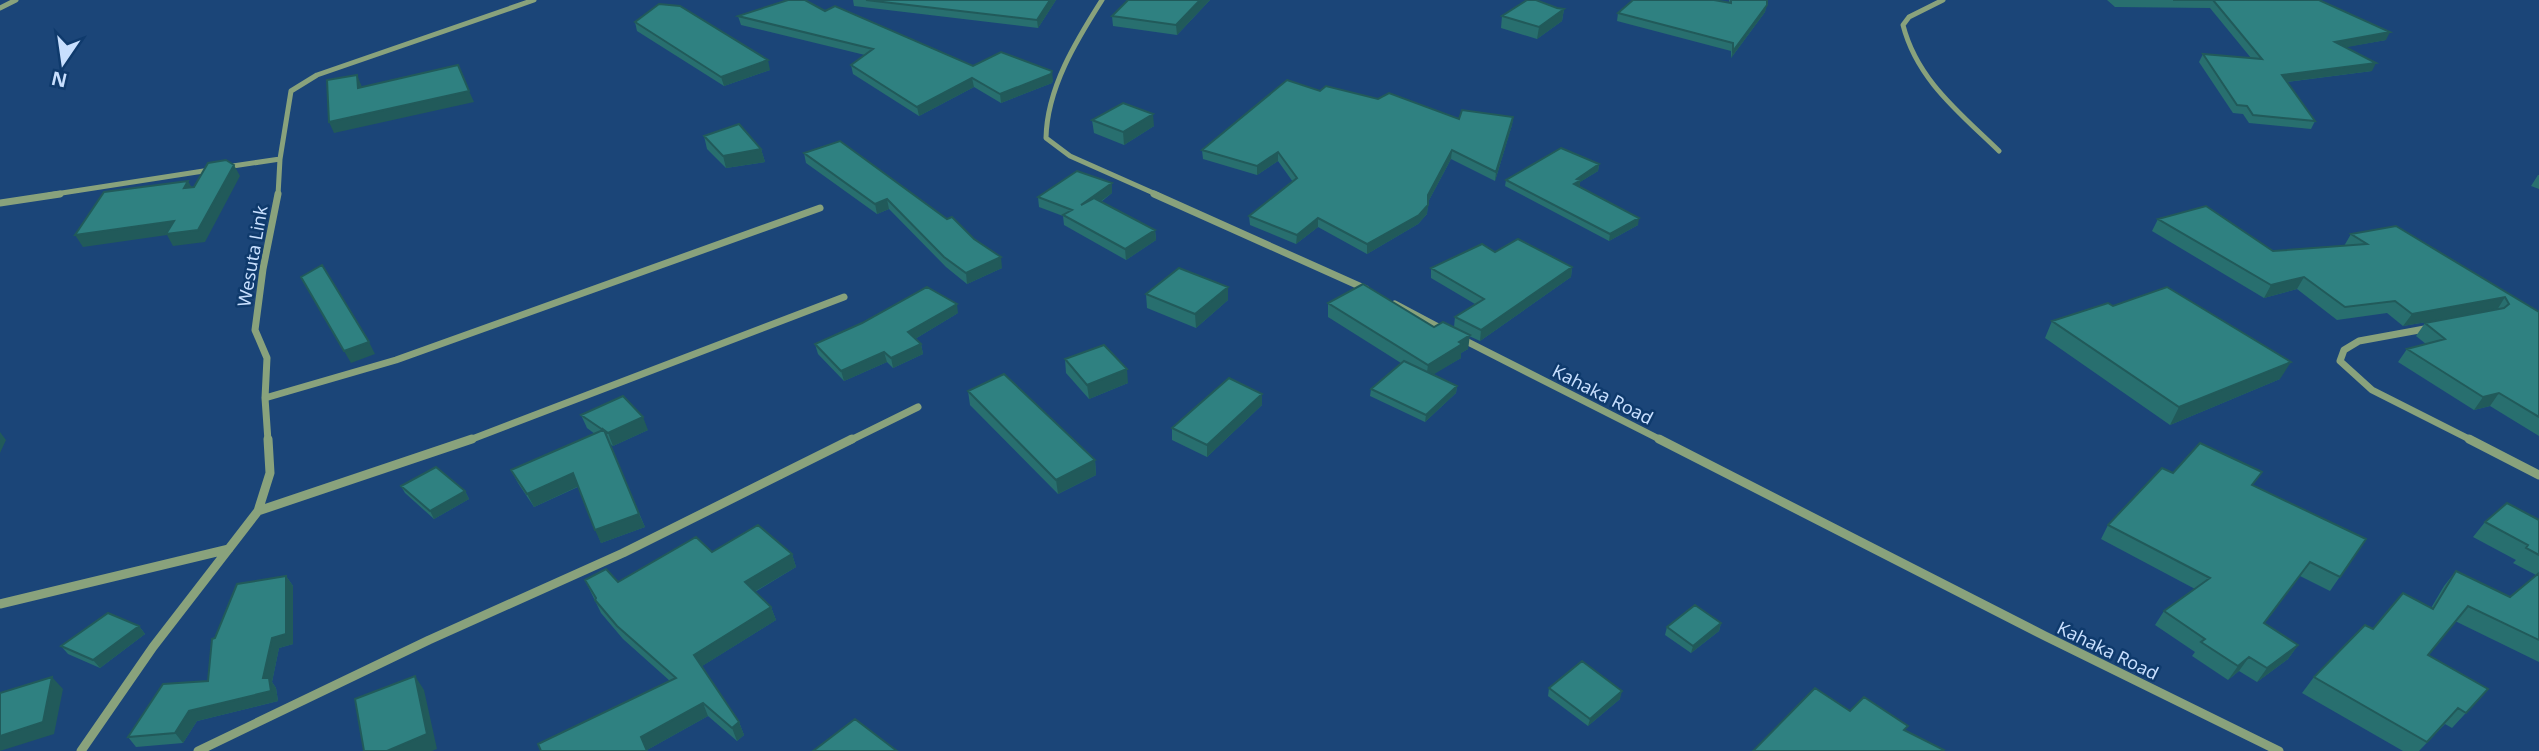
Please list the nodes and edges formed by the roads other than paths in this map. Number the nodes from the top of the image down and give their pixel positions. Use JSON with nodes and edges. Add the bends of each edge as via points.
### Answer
{"nodes":[{"id":1,"x":16,"y":0,"type":"edge"},
{"id":2,"x":534,"y":0,"type":"edge"},
{"id":3,"x":1102,"y":0,"type":"edge"},
{"id":4,"x":1943,"y":0,"type":"edge"},
{"id":5,"x":0,"y":8,"type":"edge"},
{"id":6,"x":1999,"y":151,"type":"dead end"},
{"id":7,"x":280,"y":159,"type":"junction"},
{"id":8,"x":0,"y":203,"type":"edge"},
{"id":9,"x":820,"y":208,"type":"dead end"},
{"id":10,"x":1379,"y":296,"type":"edge"},
{"id":11,"x":844,"y":297,"type":"dead end"},
{"id":12,"x":1391,"y":302,"type":"edge"},
{"id":13,"x":2440,"y":326,"type":"edge"},
{"id":14,"x":265,"y":398,"type":"junction"},
{"id":15,"x":918,"y":407,"type":"dead end"},
{"id":16,"x":2539,"y":475,"type":"edge"},
{"id":17,"x":258,"y":511,"type":"junction"},
{"id":18,"x":229,"y":549,"type":"junction"},
{"id":19,"x":0,"y":604,"type":"edge"},
{"id":20,"x":81,"y":751,"type":"edge"},
{"id":21,"x":198,"y":751,"type":"edge"},
{"id":22,"x":2279,"y":751,"type":"edge"}],
"edges":[{"from":1,"to":5,"type":"street"},
{"from":2,"to":7,"type":"street","name":"Wesuta Link","via":[[300,83],[287,99]]},
{"from":3,"to":10,"type":"street","via":[[1075,44],[1044,124],[1045,138],[1070,156]]},
{"from":4,"to":6,"type":"street","via":[[1909,17],[1903,25],[1905,37],[1915,60],[1944,97]]},
{"from":7,"to":8,"type":"street"},
{"from":7,"to":14,"type":"street","name":"Wesuta Link","via":[[277,205],[255,330],[267,358]]},
{"from":9,"to":14,"type":"street","via":[[396,360]]},
{"from":11,"to":17,"type":"street","via":[[554,409]]},
{"from":12,"to":22,"type":"street","name":"Kahaka Road"},
{"from":13,"to":16,"type":"street","via":[[2359,341],[2344,351],[2340,361],[2372,390]]},
{"from":14,"to":17,"type":"street","name":"Wesuta Link","via":[[270,473]]},
{"from":15,"to":21,"type":"street","via":[[623,553],[429,639]]},
{"from":17,"to":18,"type":"street","name":"Wesuta Link"},
{"from":18,"to":19,"type":"street"},
{"from":18,"to":20,"type":"street","name":"Wesuta Link","via":[[153,646]]}]}
